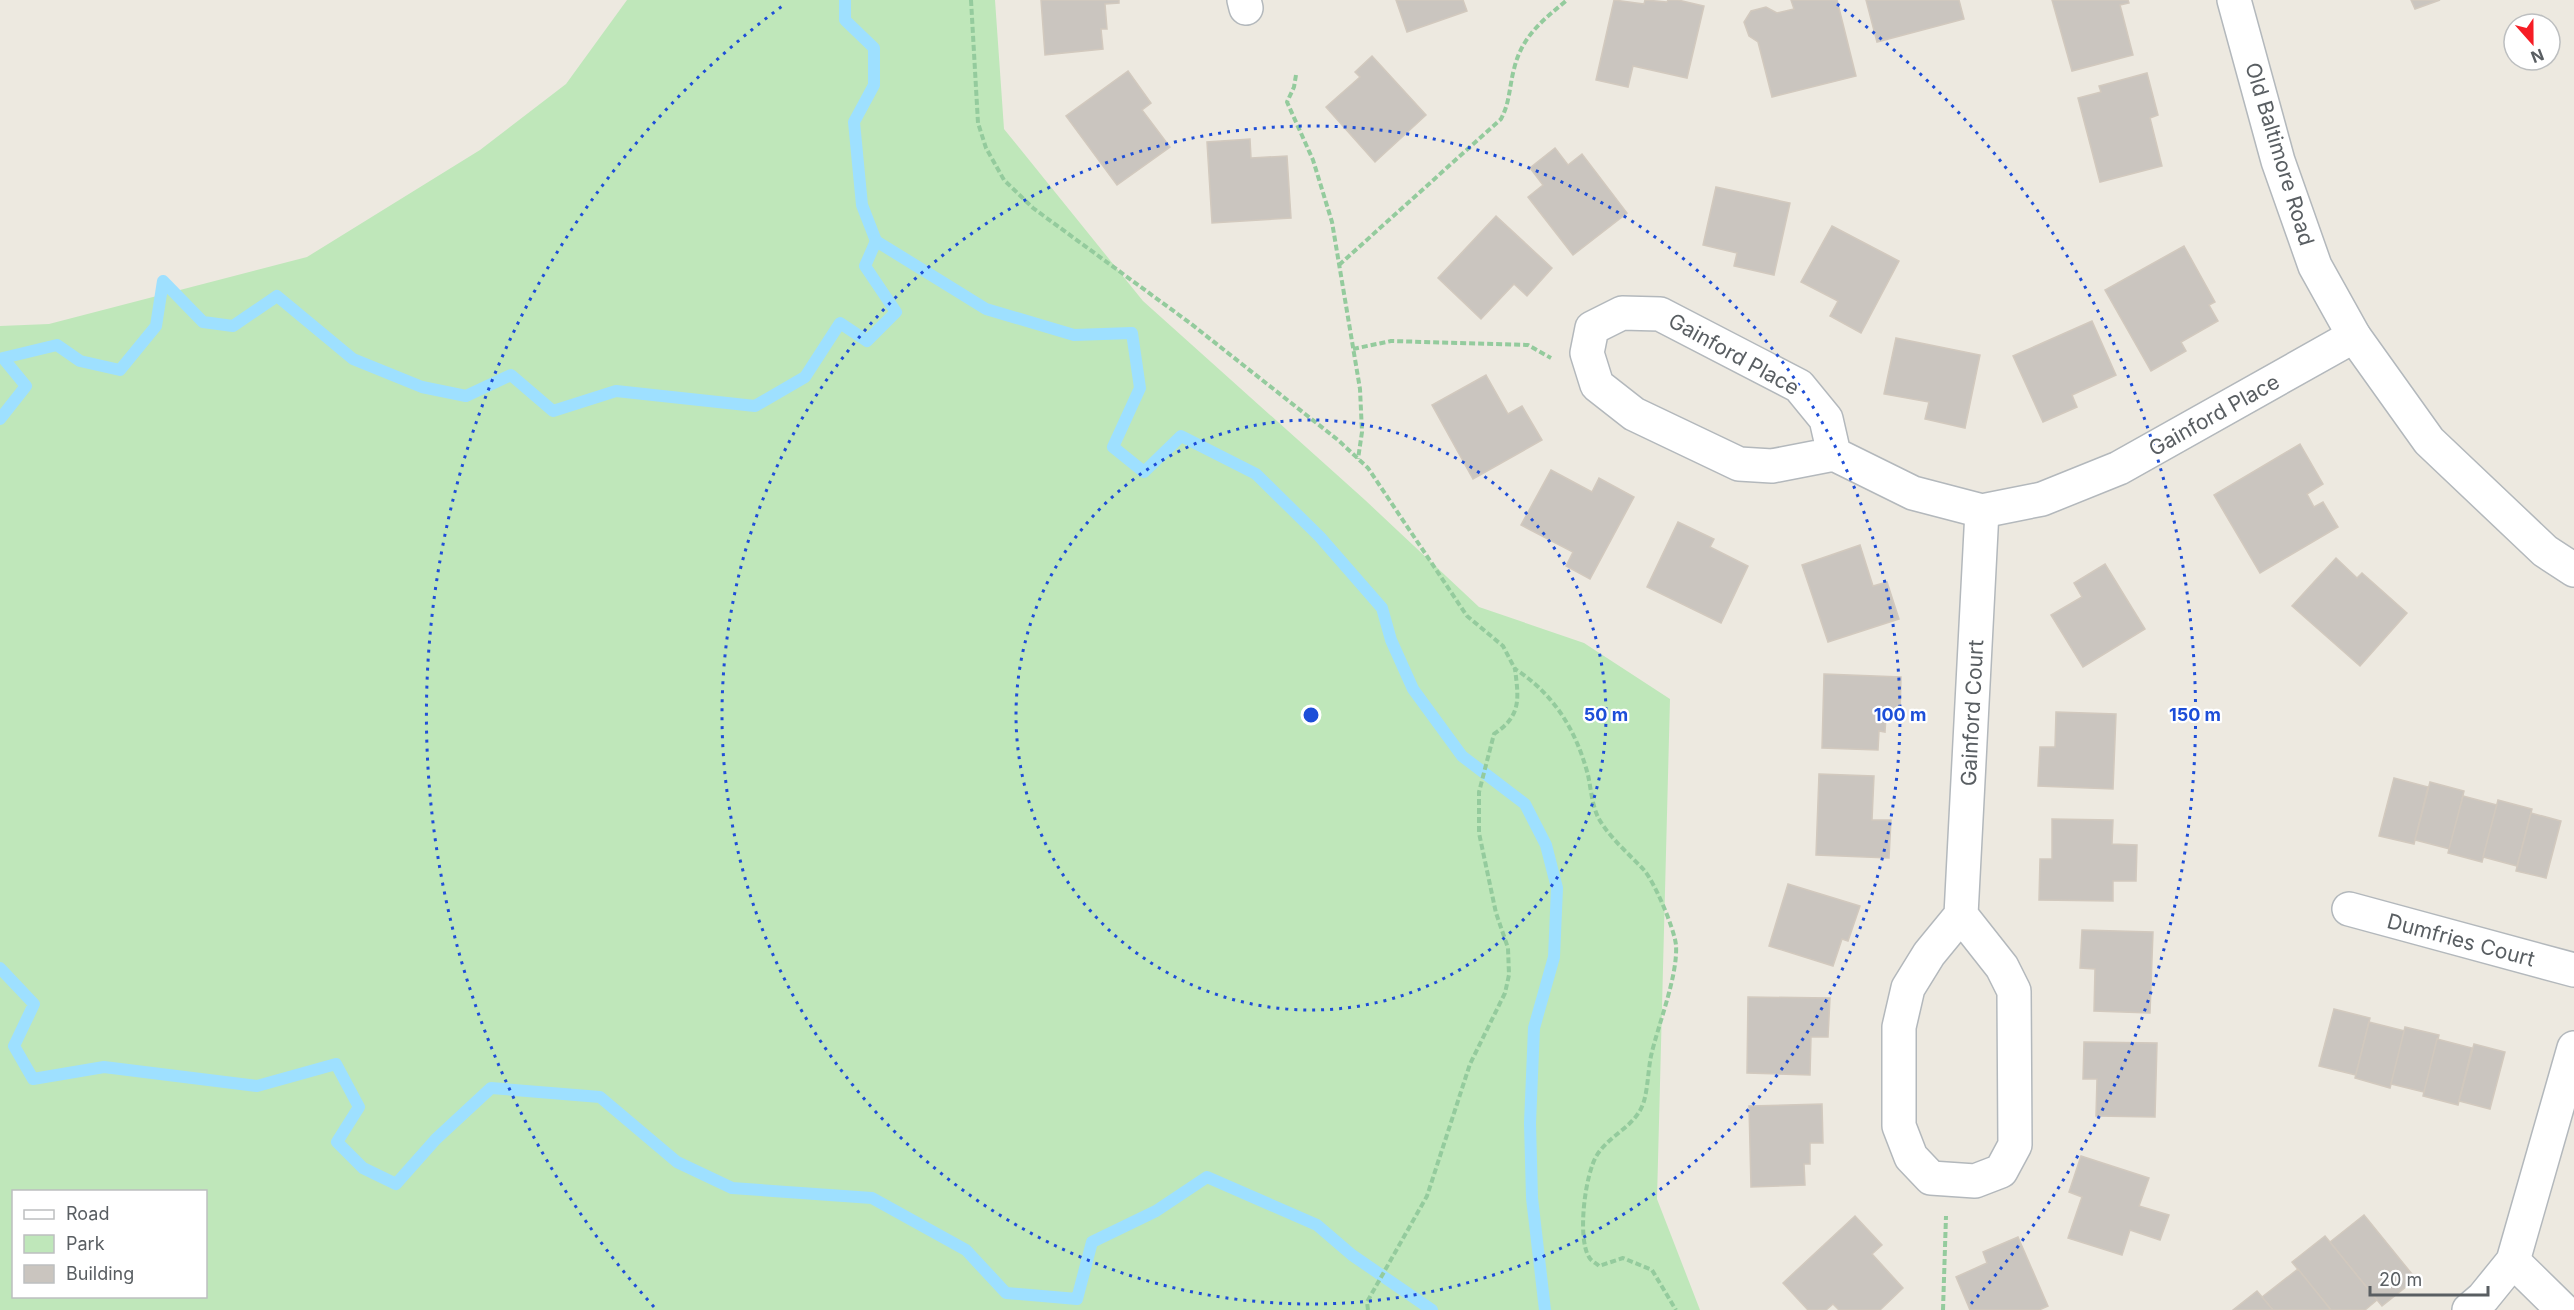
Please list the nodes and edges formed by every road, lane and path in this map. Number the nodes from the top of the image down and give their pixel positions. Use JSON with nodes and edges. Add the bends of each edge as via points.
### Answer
{"nodes":[{"id":1,"x":971,"y":0,"type":"edge"},
{"id":2,"x":1567,"y":0,"type":"edge"},
{"id":3,"x":2234,"y":0,"type":"edge"},
{"id":4,"x":1296,"y":75,"type":"dead end"},
{"id":5,"x":1339,"y":266,"type":"junction"},
{"id":6,"x":2354,"y":336,"type":"junction"},
{"id":7,"x":1353,"y":349,"type":"junction"},
{"id":8,"x":1594,"y":375,"type":"junction"},
{"id":9,"x":1834,"y":454,"type":"junction"},
{"id":10,"x":1358,"y":459,"type":"junction"},
{"id":11,"x":1982,"y":511,"type":"junction"},
{"id":12,"x":2574,"y":570,"type":"edge"},
{"id":13,"x":1515,"y":669,"type":"junction"},
{"id":14,"x":2349,"y":909,"type":"dead end"},
{"id":15,"x":1961,"y":915,"type":"junction"},
{"id":16,"x":2574,"y":970,"type":"edge"},
{"id":17,"x":2574,"y":1048,"type":"edge"},
{"id":18,"x":1947,"y":1179,"type":"junction"},
{"id":19,"x":2512,"y":1261,"type":"junction"},
{"id":20,"x":1368,"y":1310,"type":"edge"},
{"id":21,"x":1676,"y":1310,"type":"edge"},
{"id":22,"x":1943,"y":1310,"type":"edge"},
{"id":23,"x":2469,"y":1310,"type":"edge"},
{"id":24,"x":2563,"y":1310,"type":"edge"}],
"edges":[{"from":1,"to":10,"type":"path","via":[[978,123],[986,148],[1004,180],[1033,208],[1190,323]]},
{"from":2,"to":5,"type":"path","via":[[1531,31],[1514,69],[1509,104],[1501,119]]},
{"from":3,"to":6,"type":"street","name":"Old Baltimore Road","via":[[2278,161],[2315,266]]},
{"from":4,"to":5,"type":"path","via":[[1287,102],[1317,171],[1332,222]]},
{"from":5,"to":7,"type":"path"},
{"from":6,"to":11,"type":"street","name":"Gainford Place","via":[[2119,468],[2042,499]]},
{"from":6,"to":12,"type":"street","name":"Old Baltimore Road","via":[[2429,441],[2545,552]]},
{"from":7,"to":8,"type":"path","via":[[1391,341],[1528,345]]},
{"from":7,"to":10,"type":"path","via":[[1362,432]]},
{"from":8,"to":9,"type":"street","name":"Gainford Place","via":[[1597,385],[1634,414],[1739,464],[1772,466]]},
{"from":8,"to":9,"type":"street","name":"Gainford Place","via":[[1587,353],[1592,328],[1622,313],[1660,314],[1799,386],[1826,419]]},
{"from":9,"to":11,"type":"street","name":"Gainford Place","via":[[1913,493]]},
{"from":10,"to":13,"type":"path","via":[[1467,616],[1503,646]]},
{"from":11,"to":15,"type":"street","name":"Gainford Court"},
{"from":13,"to":20,"type":"path","via":[[1519,697],[1515,711],[1509,724],[1494,734],[1479,792],[1479,833],[1496,913],[1508,948],[1505,993],[1470,1065],[1427,1196],[1367,1302]]},
{"from":13,"to":21,"type":"path","via":[[1536,683],[1569,724],[1584,761],[1599,819],[1646,873],[1676,946],[1644,1101],[1637,1117],[1596,1156],[1587,1183],[1585,1246],[1590,1259],[1599,1266],[1623,1258],[1652,1270]]},
{"from":14,"to":16,"type":"street","name":"Dumfries Court"},
{"from":15,"to":18,"type":"street","via":[[1908,988],[1899,1027],[1899,1126],[1911,1157],[1931,1178]]},
{"from":15,"to":18,"type":"street","via":[[2002,967],[2014,992],[2015,1145],[2001,1171],[1976,1181]]},
{"from":17,"to":19,"type":"street"},
{"from":18,"to":22,"type":"path"},
{"from":19,"to":23,"type":"street"},
{"from":19,"to":24,"type":"street"}]}
